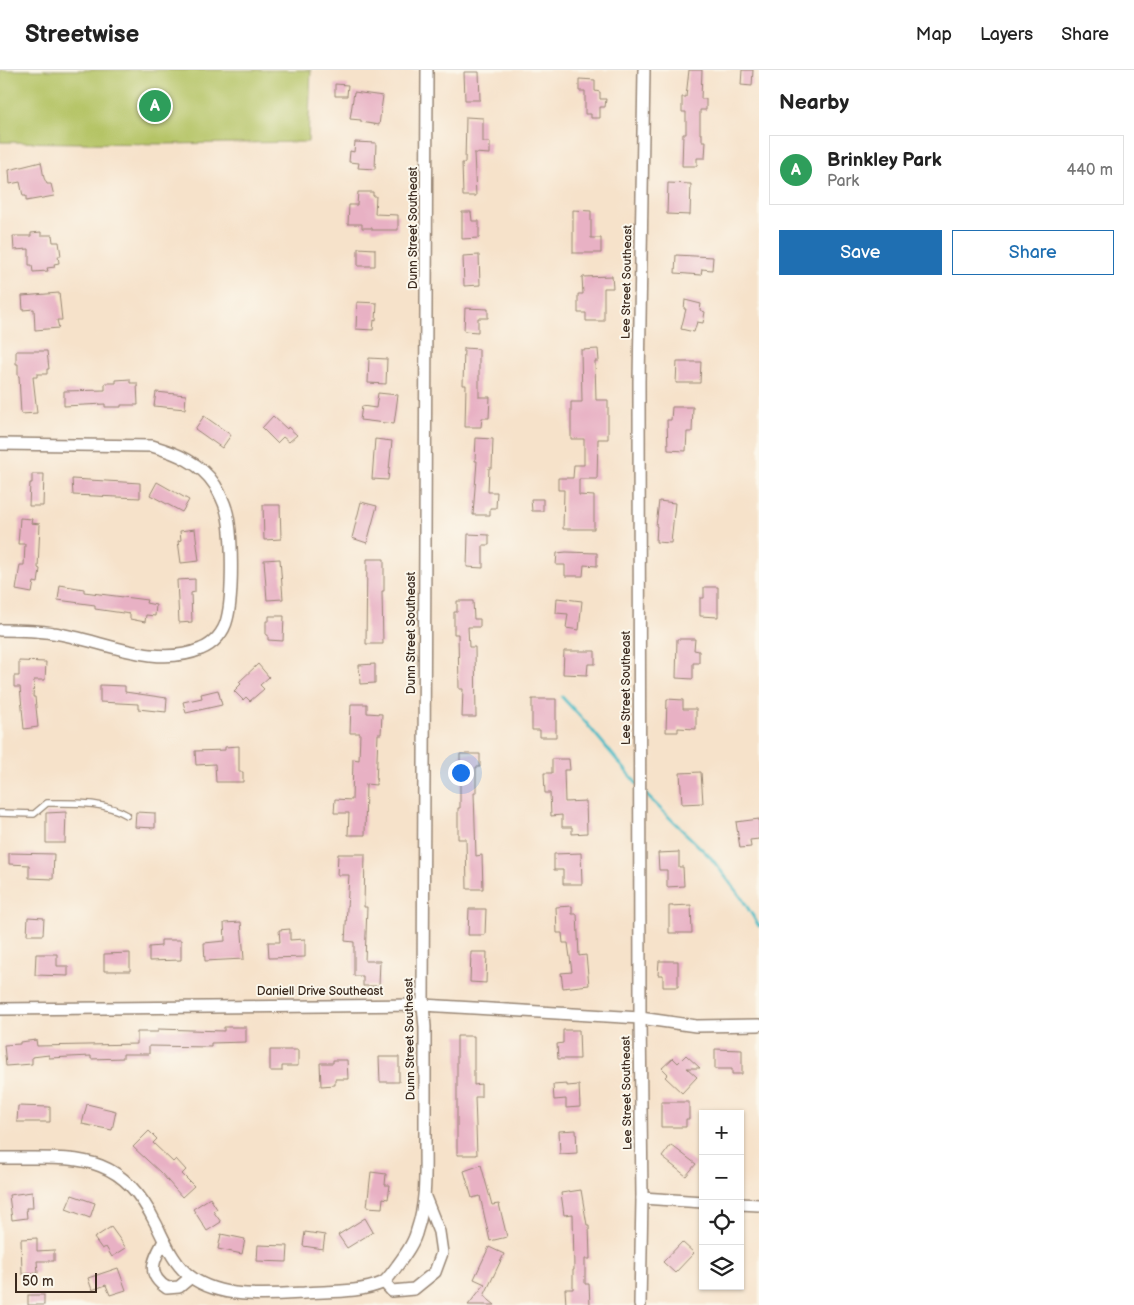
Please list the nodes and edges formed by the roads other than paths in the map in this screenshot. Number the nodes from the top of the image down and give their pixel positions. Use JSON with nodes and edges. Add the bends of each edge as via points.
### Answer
{"nodes":[{"id":1,"x":427,"y":70,"type":"edge"},
{"id":2,"x":644,"y":70,"type":"edge"},
{"id":3,"x":0,"y":444,"type":"edge"},
{"id":4,"x":0,"y":630,"type":"edge"},
{"id":5,"x":0,"y":813,"type":"edge"},
{"id":6,"x":127,"y":815,"type":"dead end"},
{"id":7,"x":422,"y":1004,"type":"junction"},
{"id":8,"x":0,"y":1009,"type":"edge"},
{"id":9,"x":640,"y":1018,"type":"junction"},
{"id":10,"x":759,"y":1024,"type":"edge"},
{"id":11,"x":0,"y":1158,"type":"edge"},
{"id":12,"x":425,"y":1197,"type":"junction"},
{"id":13,"x":642,"y":1198,"type":"junction"},
{"id":14,"x":699,"y":1202,"type":"edge"},
{"id":15,"x":744,"y":1204,"type":"edge"},
{"id":16,"x":759,"y":1205,"type":"edge"},
{"id":17,"x":164,"y":1241,"type":"junction"},
{"id":18,"x":191,"y":1278,"type":"junction"},
{"id":19,"x":384,"y":1282,"type":"junction"},
{"id":20,"x":640,"y":1305,"type":"edge"}],
"edges":[{"from":1,"to":7,"type":"street","name":"Dunn Street Southeast"},
{"from":2,"to":9,"type":"street","name":"Lee Street Southeast","via":[[639,382]]},
{"from":3,"to":4,"type":"street","via":[[152,446],[176,453],[198,467],[214,484],[226,509],[230,539],[227,620],[218,638],[202,649],[180,655],[148,654],[54,633]]},
{"from":5,"to":6,"type":"lane","via":[[34,814],[43,805],[52,803],[101,805]]},
{"from":7,"to":8,"type":"street","name":"Daniell Drive Southeast"},
{"from":7,"to":9,"type":"street","name":"Daniell Drive Southeast"},
{"from":7,"to":12,"type":"street","name":"Dunn Street Southeast"},
{"from":9,"to":10,"type":"street","name":"Daniell Drive Southeast","via":[[696,1026]]},
{"from":9,"to":13,"type":"street","name":"Lee Street Southeast"},
{"from":11,"to":17,"type":"street","via":[[73,1159],[97,1163],[120,1176],[137,1192]]},
{"from":12,"to":19,"type":"street","name":"Dunn Street Southeast","via":[[417,1232]]},
{"from":12,"to":19,"type":"street","name":"Dunn Street Southeast","via":[[439,1232],[442,1254],[435,1272],[414,1289],[392,1291]]},
{"from":13,"to":14,"type":"street"},
{"from":13,"to":20,"type":"street","name":"Lee Street Southeast"},
{"from":15,"to":16,"type":"street"},
{"from":17,"to":18,"type":"street","via":[[174,1260]]},
{"from":17,"to":18,"type":"street","via":[[154,1259],[153,1272],[158,1282],[167,1288],[179,1287]]},
{"from":18,"to":19,"type":"street","via":[[211,1289],[232,1293],[350,1290]]}]}
